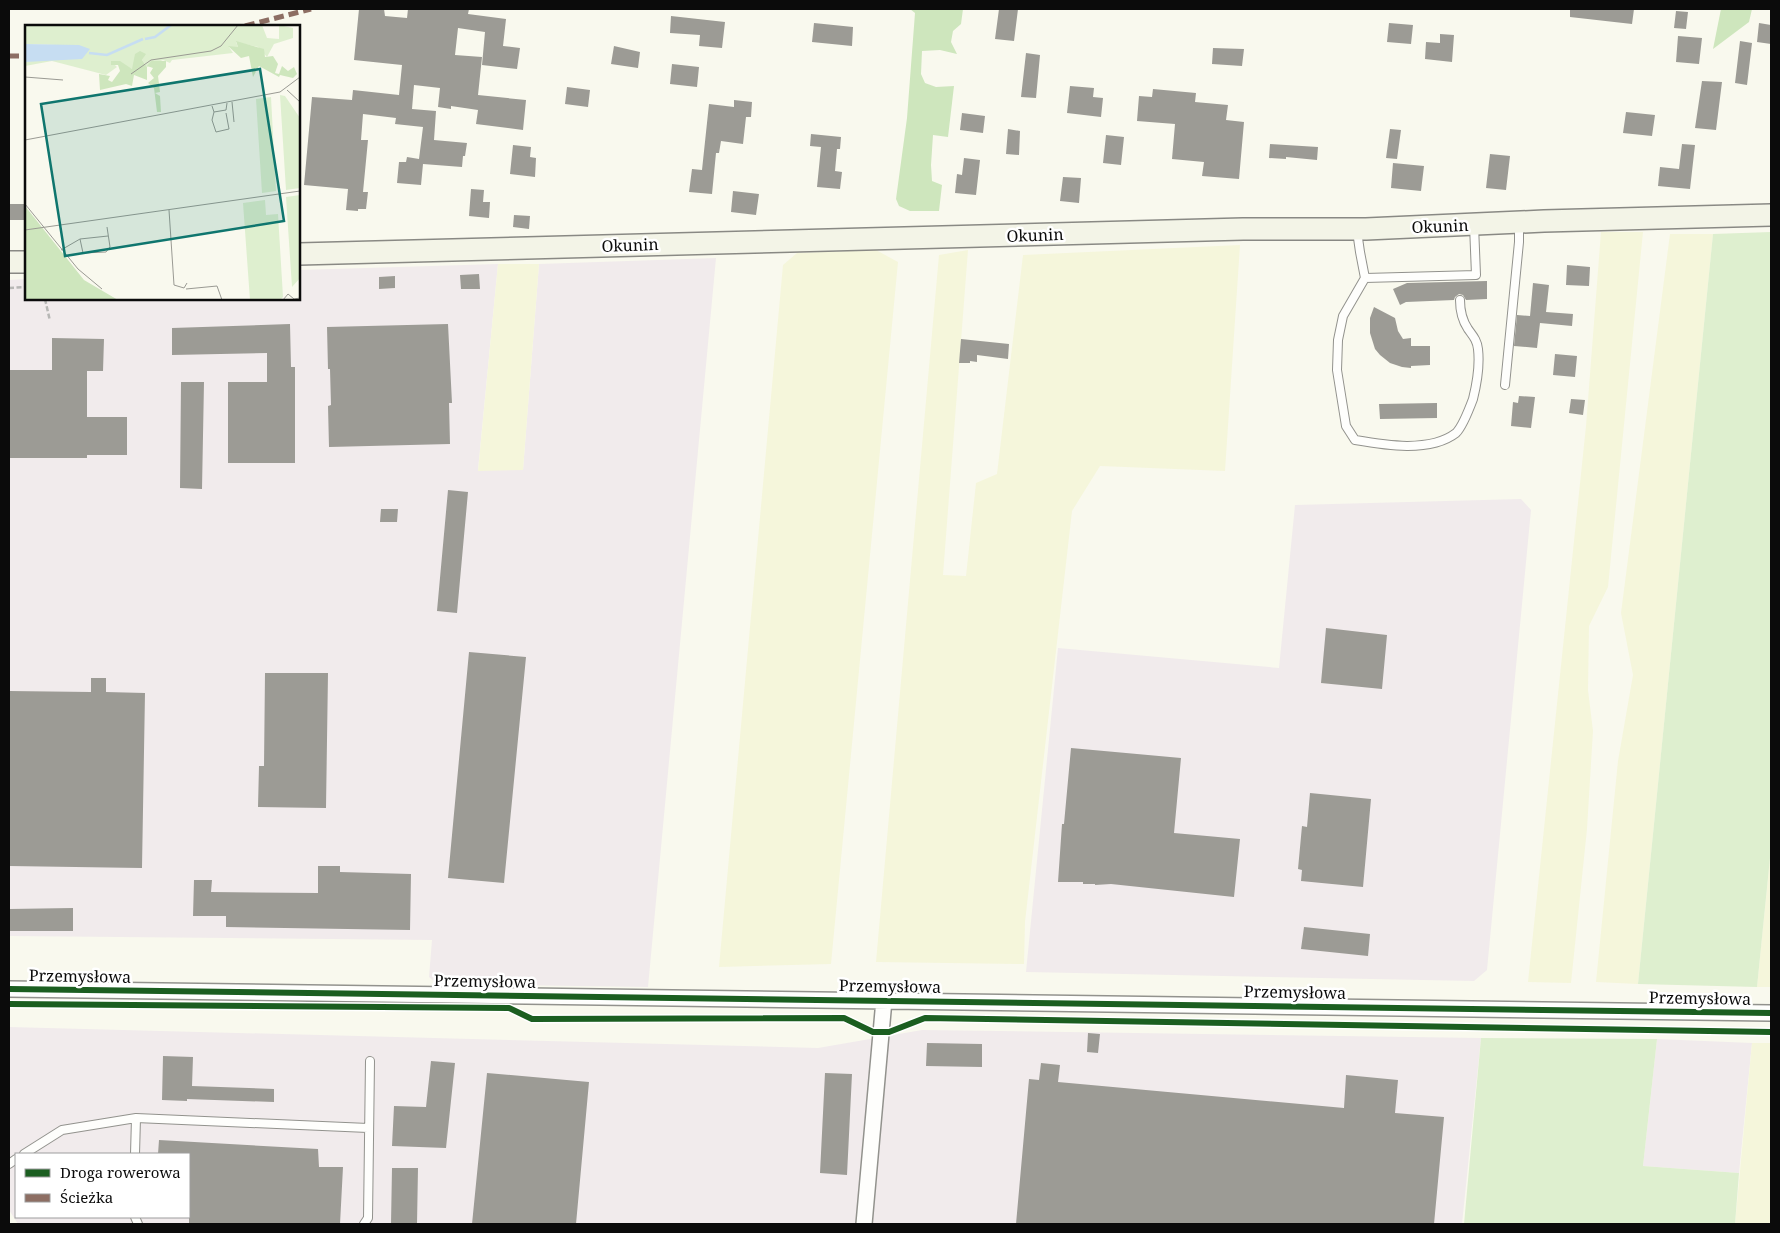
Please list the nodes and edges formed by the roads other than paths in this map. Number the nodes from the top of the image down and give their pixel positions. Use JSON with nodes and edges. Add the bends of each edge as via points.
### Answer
{"nodes":[{"id":1,"x":1771,"y":215,"type":"edge"},
{"id":2,"x":1519,"y":222,"type":"junction"},
{"id":3,"x":1474,"y":224,"type":"junction"},
{"id":4,"x":1357,"y":229,"type":"junction"},
{"id":5,"x":300,"y":254,"type":"edge"},
{"id":6,"x":9,"y":262,"type":"edge"},
{"id":7,"x":25,"y":262,"type":"edge"},
{"id":8,"x":1365,"y":278,"type":"junction"},
{"id":9,"x":1460,"y":300,"type":"dead end"},
{"id":10,"x":1505,"y":386,"type":"dead end"},
{"id":11,"x":9,"y":989,"type":"edge"},
{"id":12,"x":884,"y":1000,"type":"junction"},
{"id":13,"x":1771,"y":1013,"type":"edge"},
{"id":14,"x":370,"y":1061,"type":"dead end"},
{"id":15,"x":136,"y":1118,"type":"junction"},
{"id":16,"x":368,"y":1128,"type":"junction"},
{"id":17,"x":26,"y":1153,"type":"edge"},
{"id":18,"x":134,"y":1153,"type":"edge"},
{"id":19,"x":364,"y":1224,"type":"edge"},
{"id":20,"x":864,"y":1224,"type":"edge"}],
"edges":[{"from":1,"to":2,"type":"main road","name":"Okunin"},
{"from":2,"to":3,"type":"main road","name":"Okunin"},
{"from":2,"to":10,"type":"lane"},
{"from":3,"to":4,"type":"main road","name":"Okunin"},
{"from":3,"to":8,"type":"lane","via":[[1476,275],[1459,279]]},
{"from":4,"to":5,"type":"main road","name":"Okunin","via":[[1244,229]]},
{"from":4,"to":8,"type":"lane"},
{"from":6,"to":7,"type":"main road"},
{"from":8,"to":9,"type":"lane","via":[[1343,316],[1338,340],[1337,370],[1346,426],[1355,440],[1406,446],[1435,443],[1457,432],[1470,407],[1478,380],[1476,338],[1461,315]]},
{"from":11,"to":12,"type":"street","name":"Przemysłowa"},
{"from":12,"to":13,"type":"street","name":"Przemysłowa"},
{"from":12,"to":20,"type":"street","name":"Przemysłowa"},
{"from":14,"to":16,"type":"lane"},
{"from":15,"to":16,"type":"lane"},
{"from":15,"to":17,"type":"lane","via":[[62,1130]]},
{"from":15,"to":18,"type":"lane"},
{"from":16,"to":19,"type":"lane","via":[[368,1218]]}]}
